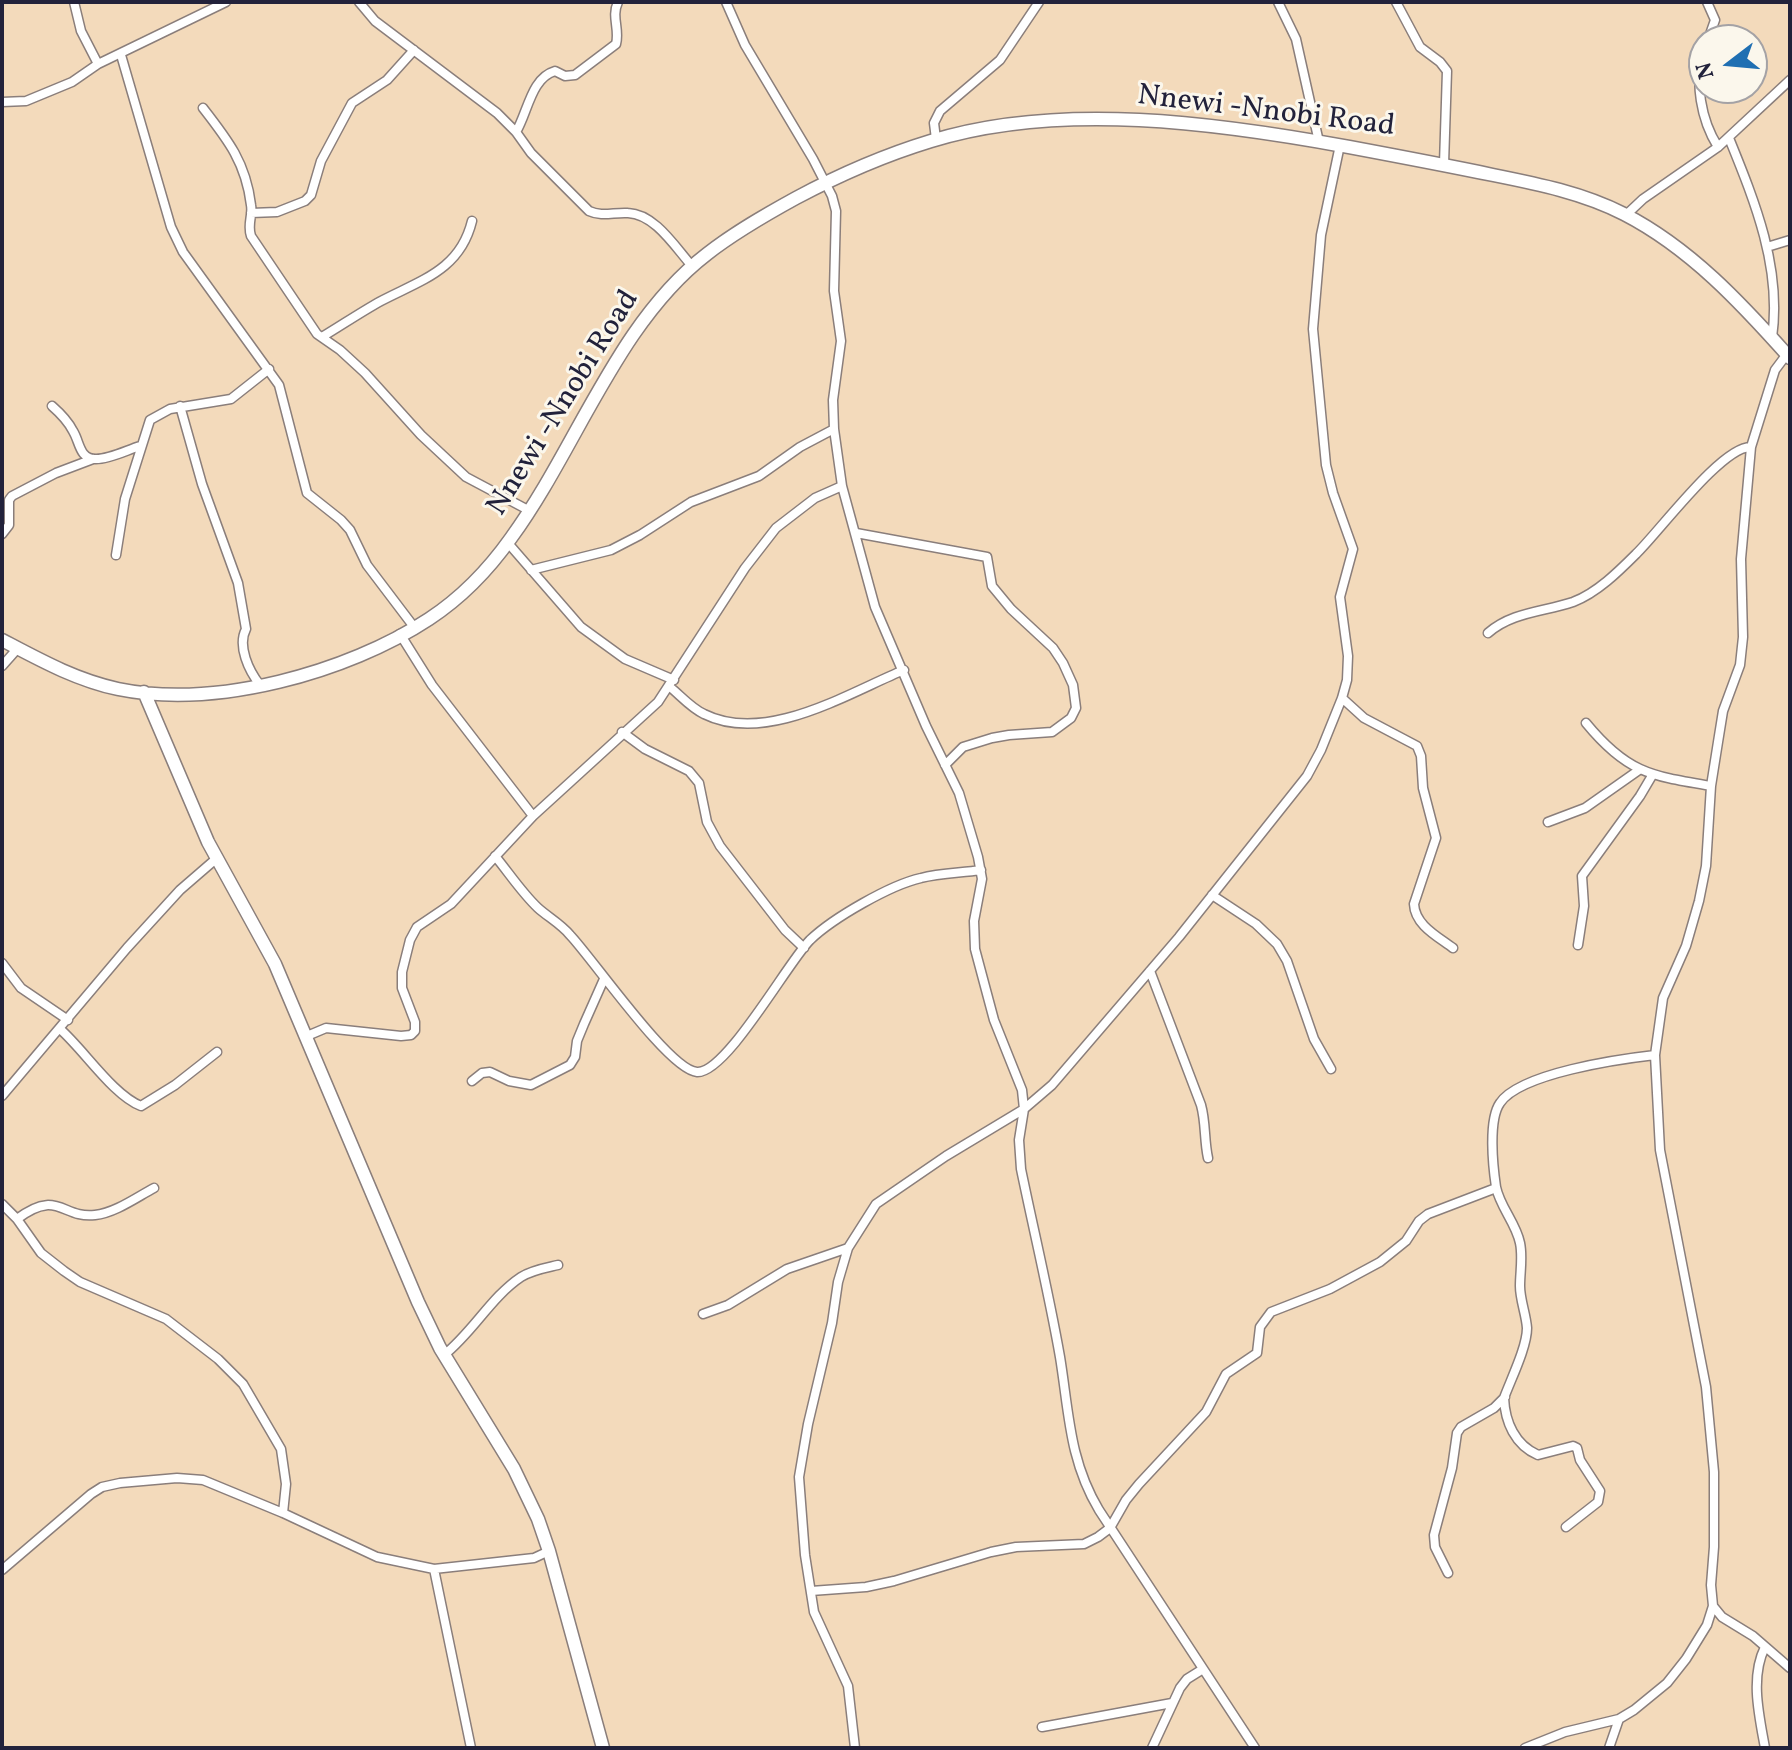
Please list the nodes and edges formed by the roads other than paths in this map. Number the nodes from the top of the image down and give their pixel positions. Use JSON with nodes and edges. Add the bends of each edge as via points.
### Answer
{"nodes":[{"id":1,"x":74,"y":2,"type":"edge"},
{"id":2,"x":359,"y":2,"type":"edge"},
{"id":3,"x":618,"y":2,"type":"edge"},
{"id":4,"x":726,"y":2,"type":"edge"},
{"id":5,"x":1039,"y":2,"type":"edge"},
{"id":6,"x":1278,"y":2,"type":"edge"},
{"id":7,"x":1396,"y":2,"type":"edge"},
{"id":8,"x":1707,"y":2,"type":"edge"},
{"id":9,"x":223,"y":3,"type":"edge"},
{"id":10,"x":1714,"y":24,"type":"edge"},
{"id":11,"x":414,"y":50,"type":"junction"},
{"id":12,"x":121,"y":55,"type":"junction"},
{"id":13,"x":98,"y":64,"type":"junction"},
{"id":14,"x":1790,"y":80,"type":"edge"},
{"id":15,"x":2,"y":102,"type":"edge"},
{"id":16,"x":1703,"y":104,"type":"edge"},
{"id":17,"x":203,"y":108,"type":"dead end"},
{"id":18,"x":516,"y":132,"type":"junction"},
{"id":19,"x":1729,"y":138,"type":"junction"},
{"id":20,"x":936,"y":139,"type":"junction"},
{"id":21,"x":1319,"y":142,"type":"junction"},
{"id":22,"x":1340,"y":145,"type":"junction"},
{"id":23,"x":1718,"y":147,"type":"junction"},
{"id":24,"x":1444,"y":164,"type":"junction"},
{"id":25,"x":825,"y":183,"type":"junction"},
{"id":26,"x":251,"y":213,"type":"junction"},
{"id":27,"x":1626,"y":215,"type":"junction"},
{"id":28,"x":472,"y":221,"type":"dead end"},
{"id":29,"x":1790,"y":240,"type":"edge"},
{"id":30,"x":1767,"y":247,"type":"junction"},
{"id":31,"x":692,"y":266,"type":"junction"},
{"id":32,"x":322,"y":337,"type":"junction"},
{"id":33,"x":1772,"y":338,"type":"junction"},
{"id":34,"x":1788,"y":356,"type":"edge"},
{"id":35,"x":269,"y":369,"type":"junction"},
{"id":36,"x":52,"y":406,"type":"dead end"},
{"id":37,"x":180,"y":406,"type":"junction"},
{"id":38,"x":834,"y":429,"type":"junction"},
{"id":39,"x":140,"y":446,"type":"junction"},
{"id":40,"x":1751,"y":447,"type":"junction"},
{"id":41,"x":93,"y":459,"type":"junction"},
{"id":42,"x":842,"y":486,"type":"junction"},
{"id":43,"x":530,"y":511,"type":"junction"},
{"id":44,"x":856,"y":533,"type":"junction"},
{"id":45,"x":2,"y":534,"type":"edge"},
{"id":46,"x":508,"y":543,"type":"junction"},
{"id":47,"x":116,"y":555,"type":"dead end"},
{"id":48,"x":531,"y":570,"type":"junction"},
{"id":49,"x":414,"y":627,"type":"junction"},
{"id":50,"x":1488,"y":633,"type":"dead end"},
{"id":51,"x":400,"y":634,"type":"junction"},
{"id":52,"x":2,"y":640,"type":"edge"},
{"id":53,"x":18,"y":648,"type":"junction"},
{"id":54,"x":2,"y":666,"type":"edge"},
{"id":55,"x":904,"y":670,"type":"junction"},
{"id":56,"x":672,"y":684,"type":"junction"},
{"id":57,"x":260,"y":685,"type":"junction"},
{"id":58,"x":144,"y":692,"type":"junction"},
{"id":59,"x":1342,"y":698,"type":"junction"},
{"id":60,"x":1586,"y":723,"type":"dead end"},
{"id":61,"x":622,"y":732,"type":"junction"},
{"id":62,"x":945,"y":765,"type":"junction"},
{"id":63,"x":1639,"y":770,"type":"junction"},
{"id":64,"x":1653,"y":774,"type":"junction"},
{"id":65,"x":1711,"y":786,"type":"junction"},
{"id":66,"x":533,"y":816,"type":"junction"},
{"id":67,"x":1548,"y":822,"type":"dead end"},
{"id":68,"x":495,"y":856,"type":"junction"},
{"id":69,"x":217,"y":858,"type":"junction"},
{"id":70,"x":981,"y":870,"type":"junction"},
{"id":71,"x":1212,"y":895,"type":"junction"},
{"id":72,"x":1578,"y":945,"type":"dead end"},
{"id":73,"x":804,"y":948,"type":"junction"},
{"id":74,"x":1453,"y":948,"type":"dead end"},
{"id":75,"x":2,"y":963,"type":"edge"},
{"id":76,"x":1150,"y":971,"type":"junction"},
{"id":77,"x":604,"y":979,"type":"junction"},
{"id":78,"x":68,"y":1020,"type":"junction"},
{"id":79,"x":60,"y":1029,"type":"junction"},
{"id":80,"x":307,"y":1036,"type":"junction"},
{"id":81,"x":217,"y":1052,"type":"dead end"},
{"id":82,"x":1655,"y":1055,"type":"junction"},
{"id":83,"x":1331,"y":1069,"type":"dead end"},
{"id":84,"x":472,"y":1081,"type":"dead end"},
{"id":85,"x":2,"y":1096,"type":"edge"},
{"id":86,"x":1024,"y":1109,"type":"junction"},
{"id":87,"x":1208,"y":1158,"type":"dead end"},
{"id":88,"x":154,"y":1188,"type":"dead end"},
{"id":89,"x":1496,"y":1188,"type":"junction"},
{"id":90,"x":2,"y":1204,"type":"edge"},
{"id":91,"x":17,"y":1219,"type":"junction"},
{"id":92,"x":848,"y":1248,"type":"junction"},
{"id":93,"x":558,"y":1265,"type":"dead end"},
{"id":94,"x":703,"y":1314,"type":"dead end"},
{"id":95,"x":444,"y":1355,"type":"junction"},
{"id":96,"x":1505,"y":1397,"type":"junction"},
{"id":97,"x":283,"y":1513,"type":"junction"},
{"id":98,"x":1566,"y":1527,"type":"dead end"},
{"id":99,"x":1110,"y":1528,"type":"junction"},
{"id":100,"x":549,"y":1551,"type":"junction"},
{"id":101,"x":434,"y":1569,"type":"junction"},
{"id":102,"x":2,"y":1570,"type":"edge"},
{"id":103,"x":1448,"y":1573,"type":"dead end"},
{"id":104,"x":811,"y":1591,"type":"junction"},
{"id":105,"x":1713,"y":1606,"type":"junction"},
{"id":106,"x":1765,"y":1647,"type":"junction"},
{"id":107,"x":1790,"y":1668,"type":"edge"},
{"id":108,"x":1203,"y":1669,"type":"junction"},
{"id":109,"x":1172,"y":1703,"type":"junction"},
{"id":110,"x":1619,"y":1719,"type":"junction"},
{"id":111,"x":1042,"y":1727,"type":"dead end"},
{"id":112,"x":471,"y":1748,"type":"edge"},
{"id":113,"x":603,"y":1748,"type":"edge"},
{"id":114,"x":855,"y":1748,"type":"edge"},
{"id":115,"x":1152,"y":1748,"type":"edge"},
{"id":116,"x":1255,"y":1748,"type":"edge"},
{"id":117,"x":1525,"y":1748,"type":"edge"},
{"id":118,"x":1609,"y":1748,"type":"edge"},
{"id":119,"x":1765,"y":1748,"type":"edge"}],
"edges":[{"from":1,"to":13,"type":"street"},
{"from":2,"to":11,"type":"street"},
{"from":3,"to":18,"type":"street","via":[[616,44],[575,75],[555,71],[540,80]]},
{"from":4,"to":25,"type":"street"},
{"from":5,"to":20,"type":"street","via":[[1000,60],[940,111],[934,123]]},
{"from":6,"to":21,"type":"street","via":[[1296,39]]},
{"from":7,"to":24,"type":"street","via":[[1420,47],[1447,71]]},
{"from":8,"to":10,"type":"street"},
{"from":9,"to":12,"type":"street"},
{"from":11,"to":18,"type":"street"},
{"from":11,"to":26,"type":"street","via":[[387,80],[352,103],[305,201],[277,212]]},
{"from":12,"to":13,"type":"street"},
{"from":12,"to":35,"type":"street","via":[[171,227],[183,252]]},
{"from":13,"to":15,"type":"street","via":[[38,97]]},
{"from":14,"to":19,"type":"street"},
{"from":16,"to":23,"type":"street"},
{"from":17,"to":26,"type":"street","via":[[238,156]]},
{"from":18,"to":31,"type":"street","via":[[589,211],[642,216]]},
{"from":19,"to":23,"type":"street"},
{"from":19,"to":30,"type":"street"},
{"from":20,"to":21,"type":"main road","name":"Nnewi -Nnobi Road","via":[[1047,121],[1124,120]]},
{"from":20,"to":25,"type":"main road","name":"Nnewi -Nnobi Road"},
{"from":21,"to":22,"type":"main road","name":"Nnewi -Nnobi Road"},
{"from":22,"to":24,"type":"main road","name":"Nnewi -Nnobi Road"},
{"from":22,"to":59,"type":"street","via":[[1321,235],[1313,329],[1326,465],[1353,549],[1340,597],[1348,656]]},
{"from":23,"to":27,"type":"street"},
{"from":24,"to":27,"type":"main road","name":"Nnewi -Nnobi Road","via":[[1546,185]]},
{"from":25,"to":31,"type":"main road","name":"Nnewi -Nnobi Road","via":[[753,221]]},
{"from":25,"to":38,"type":"street","via":[[837,226],[833,277],[841,341]]},
{"from":26,"to":32,"type":"street","via":[[251,236]]},
{"from":27,"to":33,"type":"main road","name":"Nnewi -Nnobi Road","via":[[1714,277]]},
{"from":28,"to":32,"type":"street","via":[[462,250],[441,269]]},
{"from":29,"to":30,"type":"street"},
{"from":30,"to":33,"type":"street","via":[[1775,290]]},
{"from":31,"to":43,"type":"main road","name":"Nnewi -Nnobi Road","via":[[645,317]]},
{"from":32,"to":43,"type":"street","via":[[365,373],[466,477]]},
{"from":33,"to":34,"type":"main road","name":"Nnewi -Nnobi Road"},
{"from":34,"to":40,"type":"street","via":[[1775,370]]},
{"from":35,"to":37,"type":"street","via":[[231,399]]},
{"from":35,"to":49,"type":"street","via":[[288,413],[307,493],[350,530],[367,565]]},
{"from":36,"to":41,"type":"street","via":[[75,434],[83,454]]},
{"from":37,"to":39,"type":"street","via":[[150,420]]},
{"from":37,"to":57,"type":"street","via":[[238,583],[249,671]]},
{"from":38,"to":42,"type":"street"},
{"from":38,"to":48,"type":"street","via":[[759,476],[691,502],[611,550]]},
{"from":39,"to":41,"type":"street"},
{"from":39,"to":47,"type":"street"},
{"from":40,"to":50,"type":"street","via":[[1739,448],[1720,463],[1637,554],[1587,596],[1511,618]]},
{"from":40,"to":65,"type":"street","via":[[1741,559],[1740,665],[1723,711]]},
{"from":41,"to":45,"type":"street","via":[[12,496],[9,525]]},
{"from":42,"to":44,"type":"street"},
{"from":42,"to":56,"type":"street","via":[[815,498],[776,528]]},
{"from":43,"to":46,"type":"main road","name":"Nnewi -Nnobi Road"},
{"from":44,"to":55,"type":"street","via":[[875,607]]},
{"from":44,"to":62,"type":"street","via":[[987,557],[992,586],[1053,648],[1073,685],[1076,708],[1061,728],[963,747]]},
{"from":46,"to":48,"type":"street"},
{"from":46,"to":49,"type":"main road","name":"Nnewi -Nnobi Road","via":[[472,584]]},
{"from":48,"to":56,"type":"street","via":[[593,636]]},
{"from":49,"to":51,"type":"main road","name":"Nnewi -Nnobi Road"},
{"from":51,"to":57,"type":"main road","name":"Nnewi -Nnobi Road","via":[[334,665]]},
{"from":51,"to":66,"type":"street","via":[[432,685]]},
{"from":52,"to":53,"type":"main road","name":"Nnewi -Nnobi Road"},
{"from":53,"to":54,"type":"street"},
{"from":53,"to":58,"type":"main road","name":"Nnewi -Nnobi Road","via":[[65,673]]},
{"from":55,"to":56,"type":"street","via":[[830,704],[761,723],[707,716]]},
{"from":55,"to":62,"type":"street"},
{"from":56,"to":61,"type":"street","via":[[648,713]]},
{"from":57,"to":58,"type":"main road","name":"Nnewi -Nnobi Road","via":[[208,695]]},
{"from":58,"to":69,"type":"main road"},
{"from":59,"to":71,"type":"street","via":[[1307,776]]},
{"from":59,"to":74,"type":"street","via":[[1364,718],[1417,746],[1436,838],[1415,911],[1428,930]]},
{"from":60,"to":63,"type":"street","via":[[1613,754]]},
{"from":61,"to":66,"type":"street"},
{"from":61,"to":73,"type":"street","via":[[689,771],[699,783],[707,822],[720,846]]},
{"from":62,"to":70,"type":"street","via":[[968,819]]},
{"from":63,"to":64,"type":"street"},
{"from":63,"to":67,"type":"street","via":[[1585,808]]},
{"from":64,"to":65,"type":"street"},
{"from":64,"to":72,"type":"street","via":[[1582,876]]},
{"from":65,"to":82,"type":"street","via":[[1699,901],[1663,998]]},
{"from":66,"to":68,"type":"street"},
{"from":68,"to":77,"type":"street","via":[[539,909],[570,934]]},
{"from":68,"to":80,"type":"street","via":[[451,904],[417,927],[410,940],[402,988],[415,1022],[411,1035],[326,1028]]},
{"from":69,"to":78,"type":"street","via":[[180,890]]},
{"from":69,"to":80,"type":"main road"},
{"from":70,"to":73,"type":"street","via":[[919,878],[900,886],[826,926]]},
{"from":70,"to":86,"type":"street","via":[[975,949]]},
{"from":71,"to":76,"type":"street"},
{"from":71,"to":83,"type":"street","via":[[1277,944]]},
{"from":73,"to":77,"type":"street","via":[[745,1029],[706,1071],[690,1071],[672,1055]]},
{"from":75,"to":78,"type":"street","via":[[21,988]]},
{"from":76,"to":86,"type":"street","via":[[1052,1085]]},
{"from":76,"to":87,"type":"street","via":[[1201,1105]]},
{"from":77,"to":84,"type":"street","via":[[570,1065],[531,1085],[490,1072]]},
{"from":78,"to":79,"type":"street"},
{"from":79,"to":81,"type":"street","via":[[141,1106]]},
{"from":79,"to":85,"type":"street"},
{"from":80,"to":95,"type":"main road","via":[[367,1186]]},
{"from":82,"to":89,"type":"street","via":[[1565,1072],[1509,1094],[1495,1112]]},
{"from":82,"to":105,"type":"street","via":[[1660,1150],[1706,1387],[1714,1472]]},
{"from":86,"to":92,"type":"street","via":[[876,1204]]},
{"from":86,"to":99,"type":"street","via":[[1021,1169],[1060,1358],[1066,1418],[1088,1492]]},
{"from":88,"to":91,"type":"street","via":[[93,1216],[53,1204]]},
{"from":89,"to":96,"type":"street","via":[[1520,1242],[1527,1326]]},
{"from":89,"to":99,"type":"street","via":[[1428,1214],[1380,1262],[1271,1312],[1260,1327],[1257,1353],[1226,1374],[1206,1412],[1126,1500]]},
{"from":90,"to":91,"type":"street"},
{"from":91,"to":97,"type":"street","via":[[41,1253],[64,1271],[166,1319],[243,1384],[281,1449]]},
{"from":92,"to":94,"type":"street","via":[[787,1269]]},
{"from":92,"to":104,"type":"street","via":[[799,1477]]},
{"from":93,"to":95,"type":"street","via":[[521,1277]]},
{"from":95,"to":100,"type":"main road","via":[[514,1469]]},
{"from":96,"to":98,"type":"street","via":[[1512,1432],[1522,1446],[1538,1455],[1577,1448],[1600,1491],[1598,1502]]},
{"from":96,"to":103,"type":"street","via":[[1457,1433],[1434,1535]]},
{"from":97,"to":101,"type":"street","via":[[377,1557]]},
{"from":97,"to":102,"type":"street","via":[[203,1480],[120,1483],[91,1494]]},
{"from":99,"to":104,"type":"street","via":[[1084,1544],[1016,1547],[894,1581]]},
{"from":99,"to":108,"type":"street"},
{"from":100,"to":101,"type":"street","via":[[534,1558]]},
{"from":100,"to":113,"type":"main road"},
{"from":101,"to":112,"type":"street"},
{"from":104,"to":114,"type":"street","via":[[814,1612],[848,1686]]},
{"from":105,"to":106,"type":"street"},
{"from":105,"to":110,"type":"street","via":[[1677,1671]]},
{"from":106,"to":107,"type":"street"},
{"from":106,"to":119,"type":"street","via":[[1758,1662],[1757,1694]]},
{"from":108,"to":109,"type":"street","via":[[1187,1679]]},
{"from":108,"to":116,"type":"street"},
{"from":109,"to":111,"type":"street"},
{"from":109,"to":115,"type":"street"},
{"from":110,"to":117,"type":"street"},
{"from":110,"to":118,"type":"street"}]}
